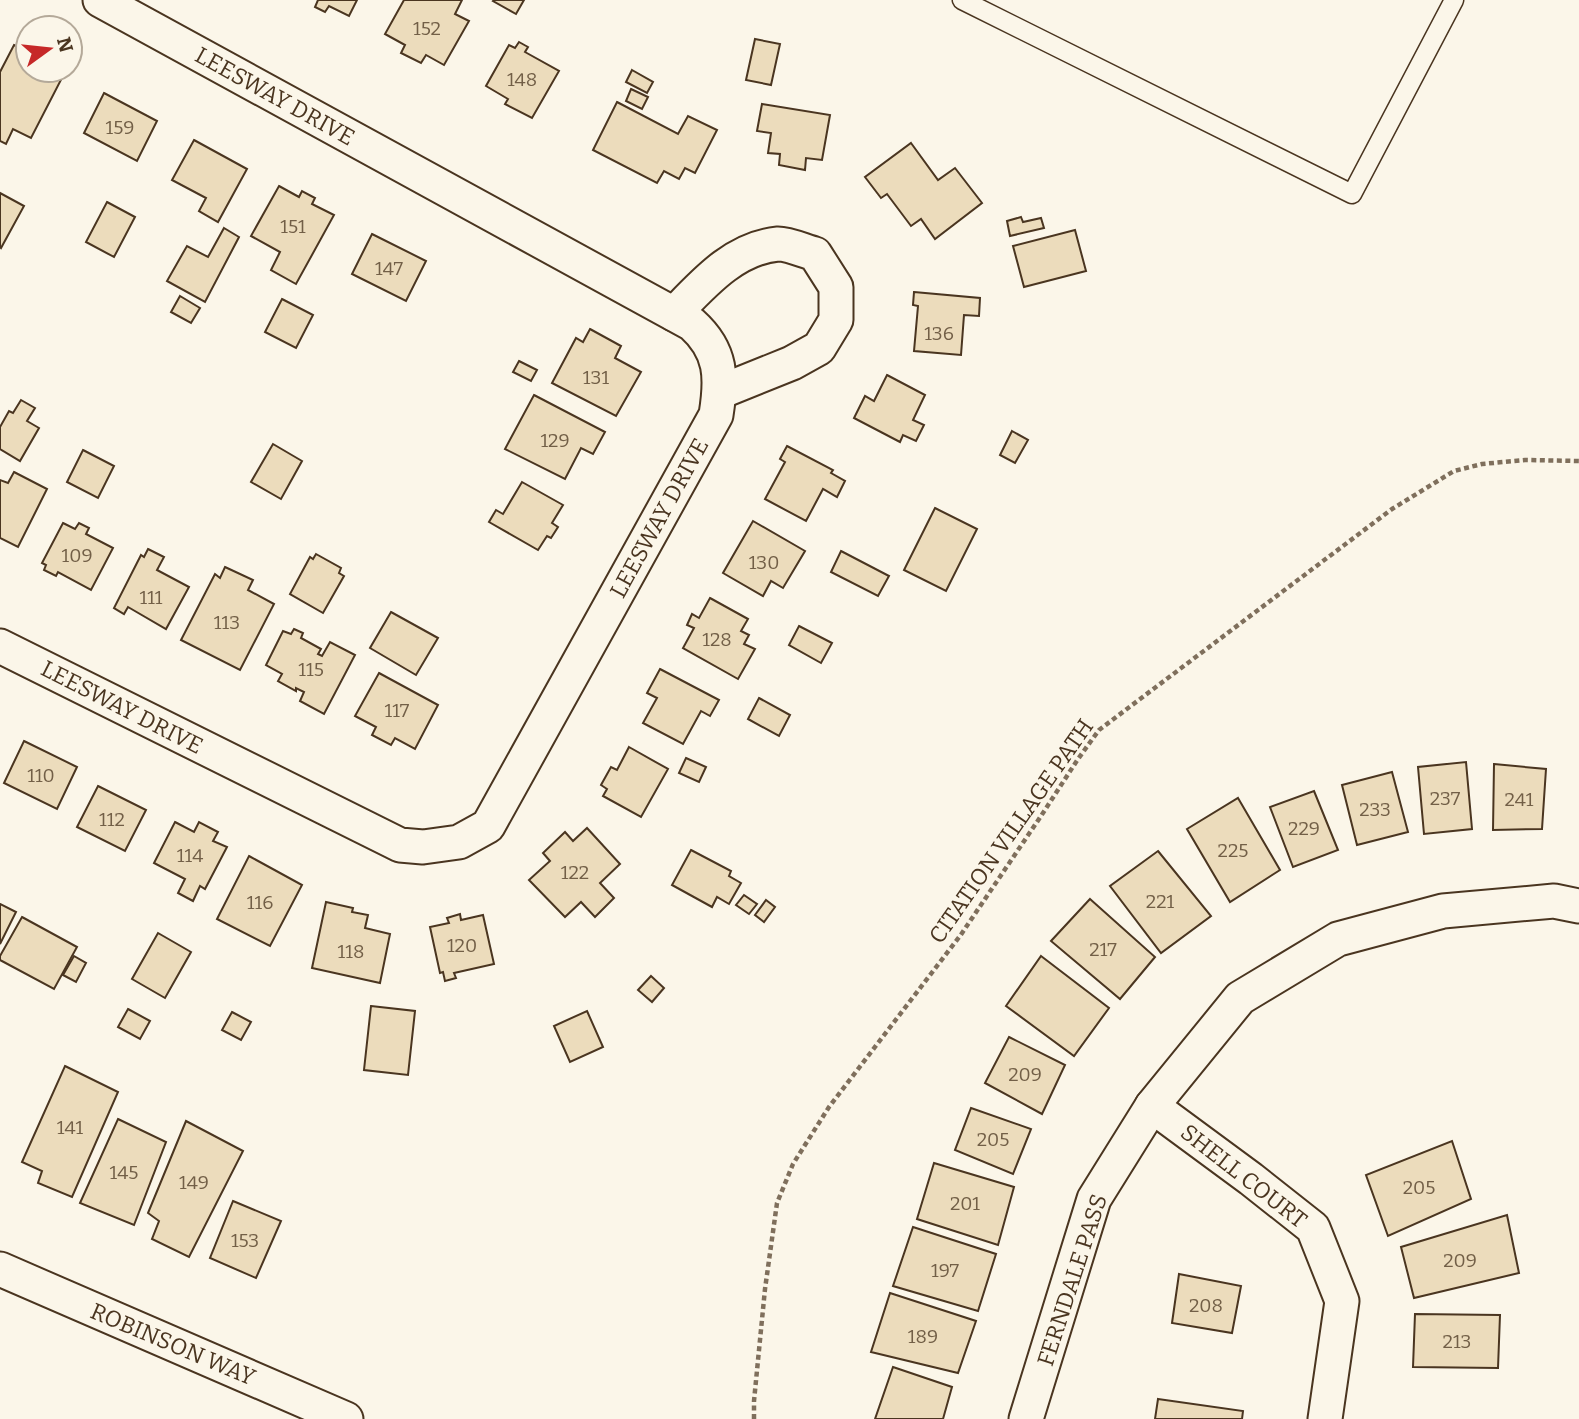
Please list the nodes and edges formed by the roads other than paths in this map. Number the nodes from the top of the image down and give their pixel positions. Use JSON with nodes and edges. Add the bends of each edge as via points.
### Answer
{"nodes":[{"id":1,"x":100,"y":0,"type":"edge"},
{"id":2,"x":962,"y":0,"type":"edge"},
{"id":3,"x":1454,"y":0,"type":"edge"},
{"id":4,"x":674,"y":314,"type":"junction"},
{"id":5,"x":720,"y":392,"type":"junction"},
{"id":6,"x":0,"y":646,"type":"edge"},
{"id":7,"x":1579,"y":906,"type":"edge"},
{"id":8,"x":1152,"y":1106,"type":"junction"},
{"id":9,"x":0,"y":1269,"type":"edge"},
{"id":10,"x":346,"y":1419,"type":"edge"},
{"id":11,"x":1026,"y":1419,"type":"edge"},
{"id":12,"x":1325,"y":1419,"type":"edge"}],
"edges":[{"from":1,"to":4,"type":"street","name":"LEESWAY DRIVE"},
{"from":2,"to":3,"type":"lane","via":[[1352,194]]},
{"from":4,"to":5,"type":"street","name":"LEESWAY DRIVE","via":[[692,324],[713,349]]},
{"from":4,"to":5,"type":"street","via":[[709,277],[745,252],[779,244],[815,254],[836,287],[836,320],[819,348]]},
{"from":5,"to":6,"type":"street","name":"LEESWAY DRIVE","via":[[716,415],[488,826],[459,842],[400,845]]},
{"from":7,"to":8,"type":"street","name":"FERNDALE PASS","via":[[1554,901],[1443,911],[1338,939],[1240,998]]},
{"from":8,"to":11,"type":"street","name":"FERNDALE PASS","via":[[1094,1199]]},
{"from":8,"to":12,"type":"street","name":"SHELL COURT","via":[[1313,1228],[1342,1301]]},
{"from":9,"to":10,"type":"street","name":"ROBINSON WAY"}]}
